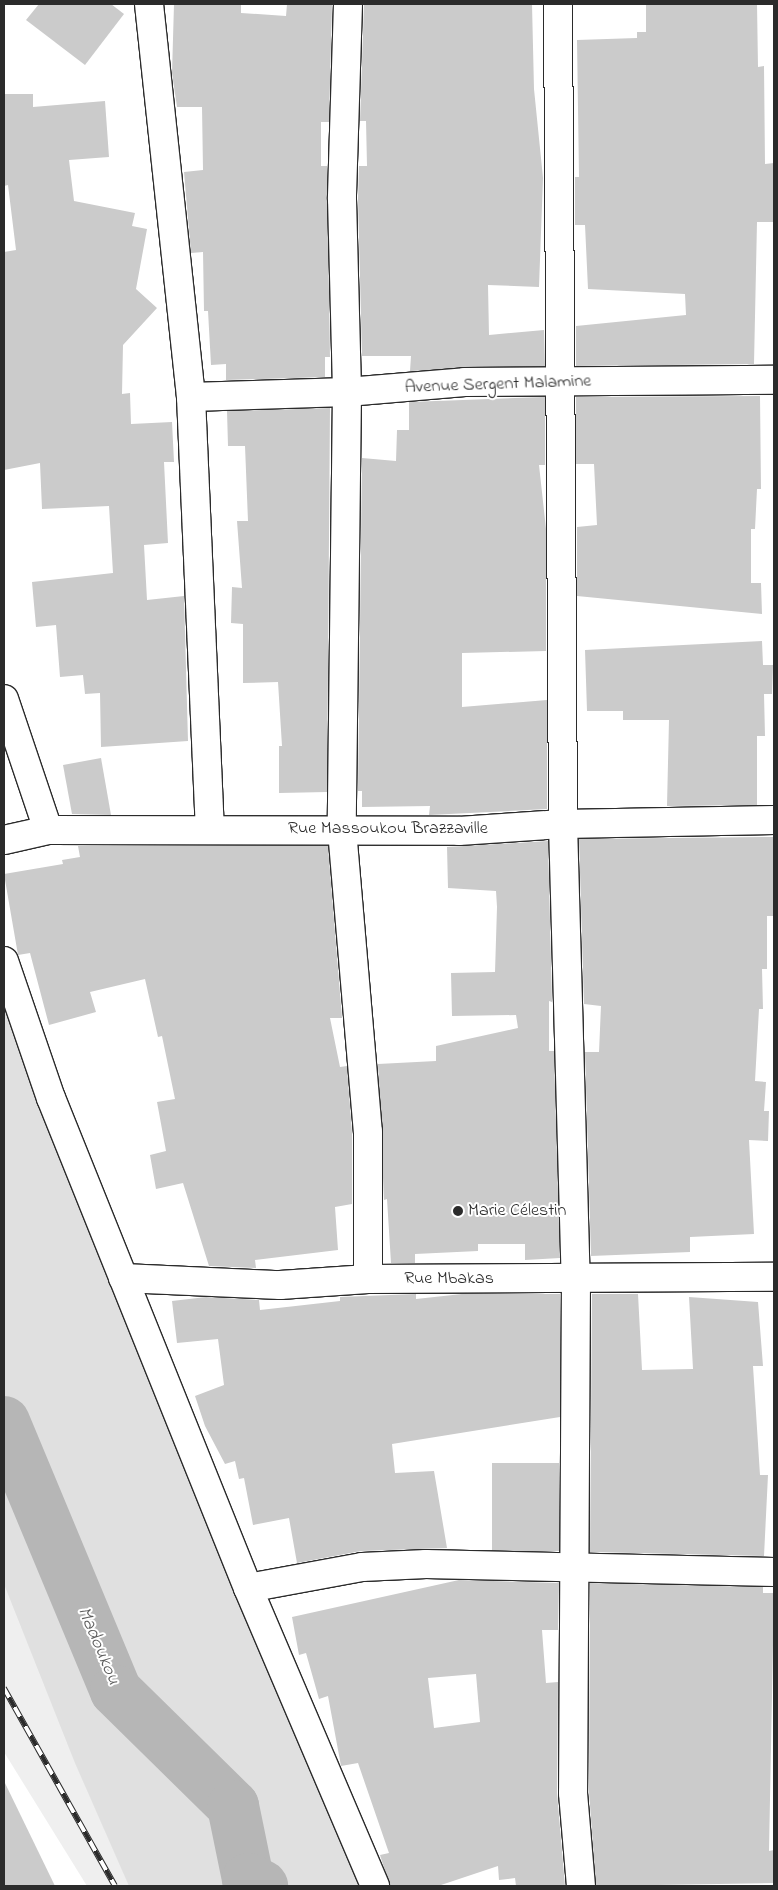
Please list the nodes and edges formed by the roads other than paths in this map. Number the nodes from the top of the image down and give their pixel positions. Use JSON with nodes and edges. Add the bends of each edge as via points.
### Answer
{"nodes":[{"id":1,"x":149,"y":4,"type":"edge"},
{"id":2,"x":348,"y":4,"type":"edge"},
{"id":3,"x":558,"y":4,"type":"edge"},
{"id":4,"x":774,"y":380,"type":"edge"},
{"id":5,"x":560,"y":383,"type":"junction"},
{"id":6,"x":347,"y":392,"type":"junction"},
{"id":7,"x":191,"y":397,"type":"junction"},
{"id":8,"x":4,"y":699,"type":"edge"},
{"id":9,"x":774,"y":820,"type":"edge"},
{"id":10,"x":563,"y":824,"type":"junction"},
{"id":11,"x":210,"y":828,"type":"junction"},
{"id":12,"x":48,"y":830,"type":"junction"},
{"id":13,"x":342,"y":830,"type":"junction"},
{"id":14,"x":4,"y":840,"type":"edge"},
{"id":15,"x":4,"y":960,"type":"edge"},
{"id":16,"x":774,"y":1277,"type":"edge"},
{"id":17,"x":124,"y":1278,"type":"junction"},
{"id":18,"x":368,"y":1279,"type":"junction"},
{"id":19,"x":576,"y":1279,"type":"junction"},
{"id":20,"x":572,"y":1569,"type":"junction"},
{"id":21,"x":774,"y":1572,"type":"edge"},
{"id":22,"x":248,"y":1588,"type":"junction"},
{"id":23,"x":375,"y":1886,"type":"edge"},
{"id":24,"x":581,"y":1886,"type":"edge"}],
"edges":[{"from":1,"to":7,"type":"street"},
{"from":2,"to":6,"type":"street","via":[[342,199]]},
{"from":3,"to":5,"type":"street"},
{"from":4,"to":5,"type":"street","name":"Avenue Sergent Malamine"},
{"from":5,"to":6,"type":"street","name":"Avenue Sergent Malamine","via":[[465,382]]},
{"from":5,"to":10,"type":"street"},
{"from":6,"to":7,"type":"street","name":"Avenue Sergent Malamine"},
{"from":6,"to":13,"type":"street"},
{"from":7,"to":11,"type":"street"},
{"from":8,"to":12,"type":"street"},
{"from":9,"to":10,"type":"street","name":"Rue Massoukou Brazzaville"},
{"from":10,"to":13,"type":"street","name":"Rue Massoukou Brazzaville","via":[[458,831]]},
{"from":10,"to":19,"type":"street"},
{"from":11,"to":12,"type":"street","name":"Rue Massoukou Brazzaville"},
{"from":11,"to":13,"type":"street","name":"Rue Massoukou Brazzaville"},
{"from":12,"to":14,"type":"street","name":"Rue Massoukou Brazzaville"},
{"from":13,"to":18,"type":"street","via":[[368,1132]]},
{"from":15,"to":17,"type":"street","via":[[51,1098]]},
{"from":16,"to":19,"type":"street","name":"Rue Mbakas"},
{"from":17,"to":18,"type":"street","name":"Rue Mbakas","via":[[280,1285]]},
{"from":17,"to":22,"type":"street"},
{"from":18,"to":19,"type":"street","name":"Rue Mbakas"},
{"from":19,"to":20,"type":"street"},
{"from":20,"to":21,"type":"street"},
{"from":20,"to":22,"type":"street","via":[[362,1566]]},
{"from":20,"to":24,"type":"street","via":[[574,1793]]},
{"from":22,"to":23,"type":"street"}]}
